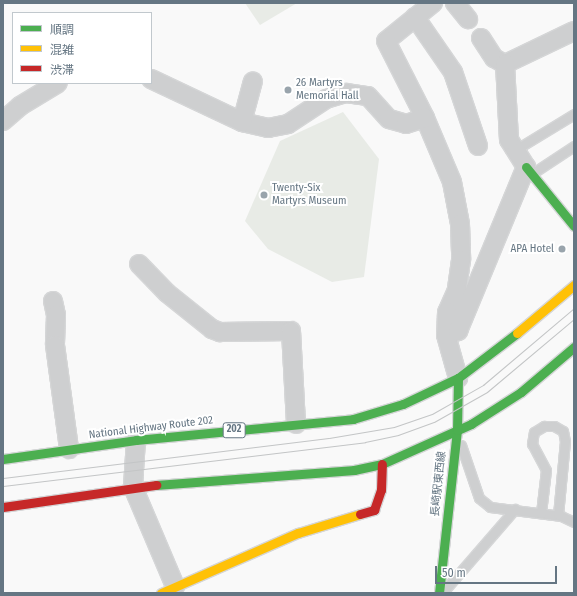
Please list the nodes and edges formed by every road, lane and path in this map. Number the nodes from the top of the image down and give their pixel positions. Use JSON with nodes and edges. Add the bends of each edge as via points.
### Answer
{"nodes":[{"id":1,"x":433,"y":3,"type":"edge"},
{"id":2,"x":455,"y":3,"type":"edge"},
{"id":3,"x":415,"y":17,"type":"junction"},
{"id":4,"x":468,"y":19,"type":"dead end"},
{"id":5,"x":574,"y":31,"type":"edge"},
{"id":6,"x":481,"y":38,"type":"dead end"},
{"id":7,"x":505,"y":64,"type":"junction"},
{"id":8,"x":152,"y":79,"type":"edge"},
{"id":9,"x":253,"y":81,"type":"dead end"},
{"id":10,"x":56,"y":84,"type":"edge"},
{"id":11,"x":574,"y":114,"type":"edge"},
{"id":12,"x":425,"y":118,"type":"junction"},
{"id":13,"x":3,"y":121,"type":"edge"},
{"id":14,"x":242,"y":122,"type":"junction"},
{"id":15,"x":478,"y":146,"type":"dead end"},
{"id":16,"x":574,"y":146,"type":"edge"},
{"id":17,"x":515,"y":150,"type":"junction"},
{"id":18,"x":529,"y":170,"type":"junction"},
{"id":19,"x":574,"y":226,"type":"edge"},
{"id":20,"x":138,"y":264,"type":"dead end"},
{"id":21,"x":574,"y":285,"type":"edge"},
{"id":22,"x":53,"y":301,"type":"dead end"},
{"id":23,"x":446,"y":335,"type":"junction"},
{"id":24,"x":574,"y":347,"type":"edge"},
{"id":25,"x":458,"y":378,"type":"junction"},
{"id":26,"x":296,"y":424,"type":"junction"},
{"id":27,"x":457,"y":430,"type":"junction"},
{"id":28,"x":136,"y":440,"type":"junction"},
{"id":29,"x":69,"y":449,"type":"junction"},
{"id":30,"x":3,"y":459,"type":"edge"},
{"id":31,"x":382,"y":464,"type":"junction"},
{"id":32,"x":133,"y":487,"type":"junction"},
{"id":33,"x":3,"y":507,"type":"edge"},
{"id":34,"x":515,"y":509,"type":"junction"},
{"id":35,"x":541,"y":513,"type":"junction"},
{"id":36,"x":558,"y":515,"type":"junction"},
{"id":37,"x":574,"y":522,"type":"edge"},
{"id":38,"x":168,"y":590,"type":"edge"},
{"id":39,"x":439,"y":593,"type":"edge"},
{"id":40,"x":442,"y":593,"type":"edge"}],
"edges":[{"from":1,"to":3,"type":"street"},
{"from":2,"to":4,"type":"street"},
{"from":3,"to":12,"type":"street","via":[[386,41]]},
{"from":3,"to":15,"type":"street","via":[[453,72]]},
{"from":5,"to":7,"type":"street"},
{"from":6,"to":7,"type":"street","via":[[494,58]]},
{"from":7,"to":17,"type":"street","via":[[510,140]]},
{"from":8,"to":14,"type":"street"},
{"from":9,"to":14,"type":"street"},
{"from":10,"to":13,"type":"street","via":[[20,106]]},
{"from":11,"to":17,"type":"lane"},
{"from":12,"to":14,"type":"street","via":[[406,124],[389,119],[368,96],[346,92],[326,99],[288,124],[268,128]]},
{"from":12,"to":23,"type":"street","via":[[452,182],[460,224],[461,260],[457,290],[447,312]]},
{"from":16,"to":18,"type":"lane"},
{"from":17,"to":18,"type":"street"},
{"from":18,"to":19,"type":"main road"},
{"from":18,"to":23,"type":"street","via":[[458,331]]},
{"from":20,"to":26,"type":"street","via":[[167,294],[212,329],[220,332],[291,331]]},
{"from":21,"to":25,"type":"main road","name":"National Highway Route 202","number":"202","via":[[488,357]]},
{"from":22,"to":29,"type":"street","via":[[56,315],[55,345]]},
{"from":23,"to":25,"type":"street"},
{"from":24,"to":27,"type":"main road","via":[[521,392]]},
{"from":25,"to":26,"type":"main road","name":"National Highway Route 202","number":"202","via":[[402,404],[353,419]]},
{"from":25,"to":27,"type":"main road","name":"長崎駅東西線"},
{"from":26,"to":28,"type":"main road","name":"National Highway Route 202","number":"202"},
{"from":27,"to":31,"type":"main road"},
{"from":27,"to":34,"type":"lane","via":[[479,498],[490,507]]},
{"from":27,"to":39,"type":"main road","name":"長崎駅東西線"},
{"from":28,"to":29,"type":"main road","name":"National Highway Route 202","number":"202"},
{"from":28,"to":32,"type":"street"},
{"from":29,"to":30,"type":"main road","name":"National Highway Route 202","number":"202"},
{"from":31,"to":32,"type":"main road","via":[[354,470]]},
{"from":31,"to":38,"type":"main road","via":[[381,490],[374,510],[298,533]]},
{"from":32,"to":33,"type":"main road"},
{"from":32,"to":38,"type":"street"},
{"from":34,"to":35,"type":"lane"},
{"from":34,"to":40,"type":"lane"},
{"from":35,"to":36,"type":"lane"},
{"from":35,"to":36,"type":"lane","via":[[546,470],[532,444],[534,432],[544,426],[554,426],[563,431],[565,441]]},
{"from":36,"to":37,"type":"lane"}]}
